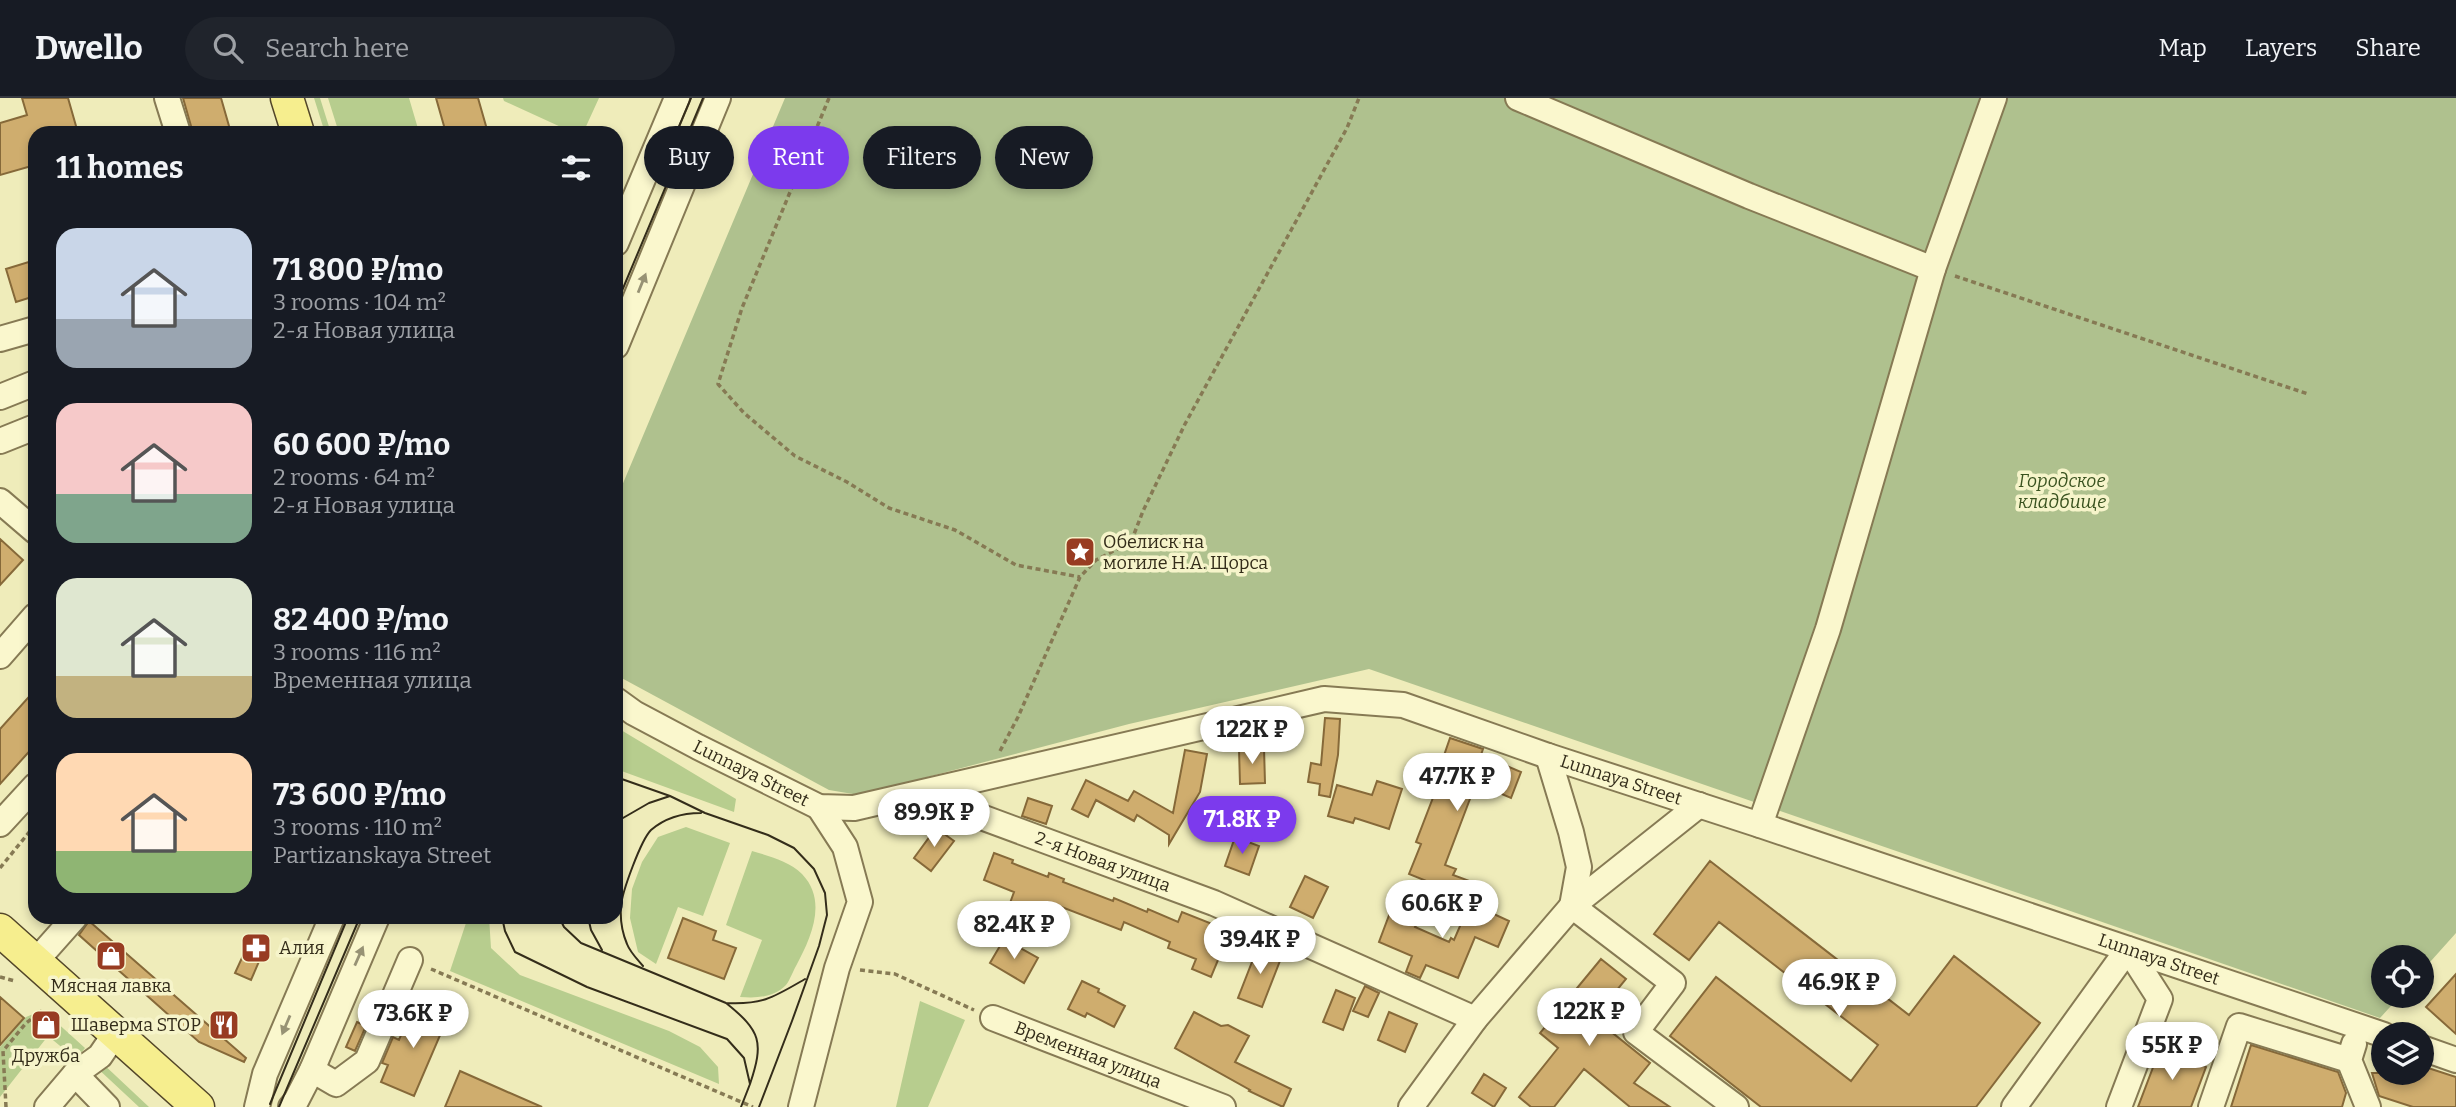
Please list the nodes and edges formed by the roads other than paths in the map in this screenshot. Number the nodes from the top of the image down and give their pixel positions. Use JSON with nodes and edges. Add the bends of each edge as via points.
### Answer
{"nodes":[{"id":1,"x":167,"y":98,"type":"edge"},
{"id":2,"x":288,"y":98,"type":"edge"},
{"id":3,"x":677,"y":98,"type":"edge"},
{"id":4,"x":718,"y":98,"type":"edge"},
{"id":5,"x":1518,"y":98,"type":"edge"},
{"id":6,"x":1994,"y":98,"type":"edge"},
{"id":7,"x":176,"y":126,"type":"edge"},
{"id":8,"x":296,"y":126,"type":"edge"},
{"id":9,"x":623,"y":226,"type":"edge"},
{"id":10,"x":1933,"y":270,"type":"junction"},
{"id":11,"x":623,"y":329,"type":"edge"},
{"id":12,"x":28,"y":331,"type":"edge"},
{"id":13,"x":0,"y":339,"type":"edge"},
{"id":14,"x":28,"y":386,"type":"edge"},
{"id":15,"x":0,"y":397,"type":"edge"},
{"id":16,"x":28,"y":430,"type":"edge"},
{"id":17,"x":0,"y":441,"type":"edge"},
{"id":18,"x":0,"y":501,"type":"edge"},
{"id":19,"x":28,"y":525,"type":"edge"},
{"id":20,"x":28,"y":624,"type":"edge"},
{"id":21,"x":0,"y":656,"type":"edge"},
{"id":22,"x":623,"y":705,"type":"edge"},
{"id":23,"x":1548,"y":756,"type":"junction"},
{"id":24,"x":28,"y":794,"type":"edge"},
{"id":25,"x":919,"y":794,"type":"junction"},
{"id":26,"x":1699,"y":805,"type":"junction"},
{"id":27,"x":819,"y":807,"type":"junction"},
{"id":28,"x":0,"y":824,"type":"edge"},
{"id":29,"x":1760,"y":825,"type":"junction"},
{"id":30,"x":1572,"y":906,"type":"junction"},
{"id":31,"x":69,"y":924,"type":"edge"},
{"id":32,"x":329,"y":924,"type":"edge"},
{"id":33,"x":374,"y":924,"type":"edge"},
{"id":34,"x":0,"y":930,"type":"edge"},
{"id":35,"x":2128,"y":949,"type":"junction"},
{"id":36,"x":410,"y":960,"type":"road end"},
{"id":37,"x":25,"y":971,"type":"junction"},
{"id":38,"x":993,"y":1018,"type":"road end"},
{"id":39,"x":1475,"y":1019,"type":"junction"},
{"id":40,"x":2360,"y":1027,"type":"junction"},
{"id":41,"x":2371,"y":1031,"type":"edge"},
{"id":42,"x":115,"y":1034,"type":"junction"},
{"id":43,"x":2434,"y":1052,"type":"edge"},
{"id":44,"x":2348,"y":1060,"type":"junction"},
{"id":45,"x":2456,"y":1060,"type":"edge"},
{"id":46,"x":312,"y":1070,"type":"junction"},
{"id":47,"x":75,"y":1074,"type":"junction"},
{"id":48,"x":47,"y":1107,"type":"edge"},
{"id":49,"x":107,"y":1107,"type":"edge"},
{"id":50,"x":198,"y":1107,"type":"edge"},
{"id":51,"x":257,"y":1107,"type":"edge"},
{"id":52,"x":291,"y":1107,"type":"edge"},
{"id":53,"x":802,"y":1107,"type":"edge"},
{"id":54,"x":1223,"y":1107,"type":"edge"},
{"id":55,"x":1411,"y":1107,"type":"edge"},
{"id":56,"x":1736,"y":1107,"type":"edge"},
{"id":57,"x":2014,"y":1107,"type":"edge"},
{"id":58,"x":2119,"y":1107,"type":"edge"},
{"id":59,"x":2211,"y":1107,"type":"edge"},
{"id":60,"x":2368,"y":1107,"type":"edge"}],
"edges":[{"from":1,"to":7,"type":"street"},
{"from":2,"to":8,"type":"main road"},
{"from":3,"to":9,"type":"street"},
{"from":11,"to":4,"type":"street","one_way":true},
{"from":5,"to":10,"type":"street"},
{"from":6,"to":10,"type":"street"},
{"from":10,"to":29,"type":"street","via":[[1828,629]]},
{"from":12,"to":13,"type":"street"},
{"from":14,"to":15,"type":"street"},
{"from":16,"to":17,"type":"street"},
{"from":18,"to":19,"type":"street"},
{"from":20,"to":21,"type":"street"},
{"from":22,"to":27,"type":"street","name":"Lunnaya Street"},
{"from":23,"to":25,"type":"street","name":"Lunnaya Street","via":[[1403,705],[1324,699]]},
{"from":23,"to":26,"type":"street","name":"Lunnaya Street"},
{"from":23,"to":30,"type":"street","via":[[1578,867]]},
{"from":24,"to":28,"type":"street"},
{"from":25,"to":27,"type":"street","name":"Lunnaya Street","via":[[854,808]]},
{"from":25,"to":39,"type":"street","name":"2-я Новая улица","via":[[1214,903]]},
{"from":26,"to":29,"type":"street","name":"Lunnaya Street"},
{"from":26,"to":30,"type":"street"},
{"from":27,"to":53,"type":"street","via":[[845,847],[860,902],[837,968]]},
{"from":29,"to":35,"type":"street","name":"Lunnaya Street"},
{"from":30,"to":39,"type":"street"},
{"from":30,"to":56,"type":"street","via":[[1673,983],[1636,1032]]},
{"from":31,"to":37,"type":"street"},
{"from":32,"to":51,"type":"street","one_way":true,"via":[[265,1074]]},
{"from":46,"to":33,"type":"street","one_way":true},
{"from":34,"to":37,"type":"main road"},
{"from":35,"to":40,"type":"street","name":"Lunnaya Street"},
{"from":35,"to":57,"type":"street"},
{"from":35,"to":58,"type":"street","via":[[2160,999]]},
{"from":36,"to":46,"type":"street","via":[[366,1060],[336,1084]]},
{"from":37,"to":42,"type":"main road"},
{"from":38,"to":54,"type":"street","name":"Временная улица"},
{"from":39,"to":55,"type":"street"},
{"from":40,"to":41,"type":"street","name":"Lunnaya Street"},
{"from":40,"to":44,"type":"street"},
{"from":42,"to":47,"type":"street","via":[[100,1056]]},
{"from":42,"to":50,"type":"main road"},
{"from":43,"to":45,"type":"street"},
{"from":44,"to":59,"type":"street","via":[[2239,1026]]},
{"from":44,"to":60,"type":"street"},
{"from":46,"to":52,"type":"street"},
{"from":47,"to":48,"type":"street"},
{"from":47,"to":49,"type":"street"}]}
